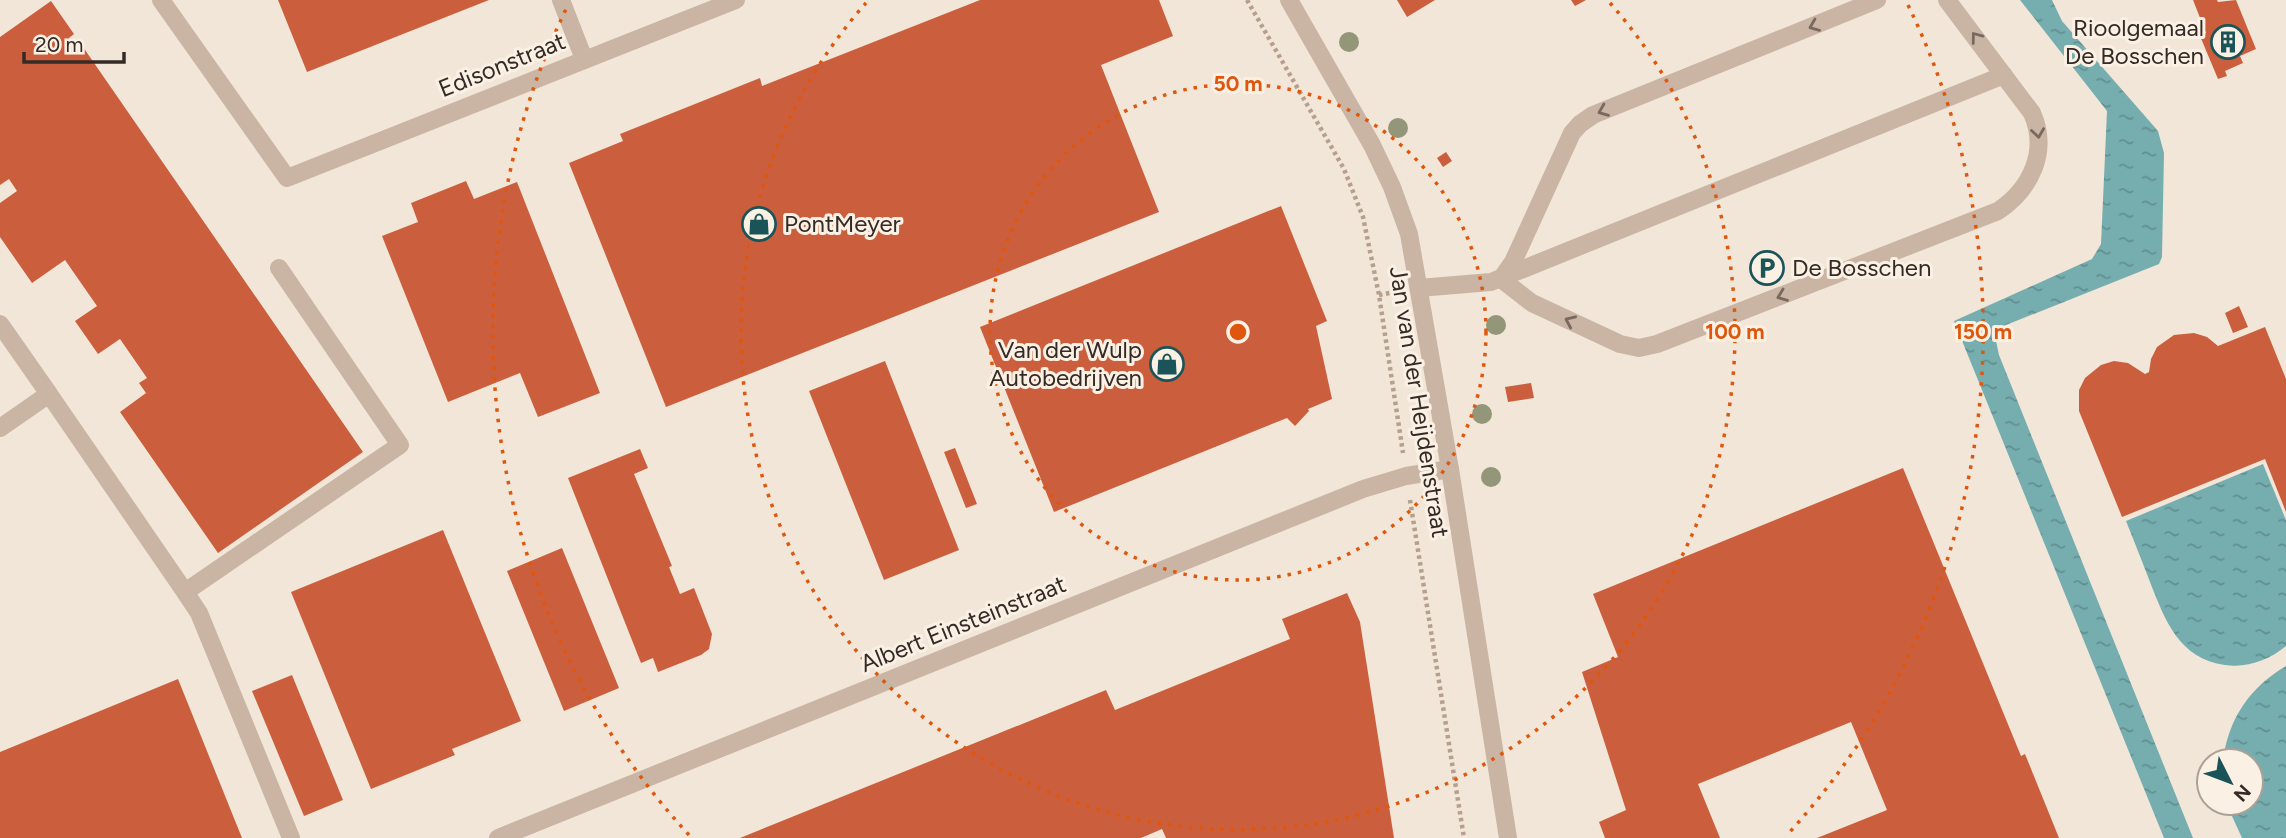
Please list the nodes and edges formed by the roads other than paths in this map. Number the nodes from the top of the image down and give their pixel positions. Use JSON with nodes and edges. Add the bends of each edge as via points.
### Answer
{"nodes":[{"id":1,"x":161,"y":0,"type":"edge"},
{"id":2,"x":561,"y":0,"type":"edge"},
{"id":3,"x":736,"y":0,"type":"edge"},
{"id":4,"x":1289,"y":0,"type":"edge"},
{"id":5,"x":1877,"y":0,"type":"edge"},
{"id":6,"x":1948,"y":0,"type":"edge"},
{"id":7,"x":584,"y":59,"type":"junction"},
{"id":8,"x":2004,"y":75,"type":"junction"},
{"id":9,"x":279,"y":268,"type":"dead end"},
{"id":10,"x":1500,"y":279,"type":"junction"},
{"id":11,"x":1419,"y":288,"type":"junction"},
{"id":12,"x":0,"y":324,"type":"edge"},
{"id":13,"x":49,"y":394,"type":"junction"},
{"id":14,"x":0,"y":428,"type":"edge"},
{"id":15,"x":1450,"y":469,"type":"junction"},
{"id":16,"x":185,"y":592,"type":"junction"},
{"id":17,"x":291,"y":838,"type":"edge"},
{"id":18,"x":498,"y":838,"type":"edge"},
{"id":19,"x":1508,"y":838,"type":"edge"}],
"edges":[{"from":1,"to":7,"type":"street","name":"Edisonstraat","via":[[287,177]]},
{"from":2,"to":7,"type":"street"},
{"from":3,"to":7,"type":"street","name":"Edisonstraat"},
{"from":4,"to":11,"type":"street","name":"Jan van der Heijdenstraat","via":[[1392,187],[1409,234]]},
{"from":5,"to":10,"type":"street","one_way":true,"via":[[1592,115],[1566,145],[1513,262]]},
{"from":8,"to":6,"type":"street","one_way":true},
{"from":8,"to":10,"type":"street"},
{"from":8,"to":10,"type":"street","one_way":true,"via":[[2039,126],[2037,161],[2011,203],[1975,222],[1639,348],[1620,344],[1532,303]]},
{"from":9,"to":16,"type":"street","via":[[400,445]]},
{"from":10,"to":11,"type":"street"},
{"from":11,"to":15,"type":"street","name":"Jan van der Heijdenstraat"},
{"from":12,"to":13,"type":"street"},
{"from":13,"to":14,"type":"street"},
{"from":13,"to":16,"type":"street"},
{"from":15,"to":18,"type":"street","name":"Albert Einsteinstraat","via":[[1363,489]]},
{"from":15,"to":19,"type":"street","name":"Jan van der Heijdenstraat"},
{"from":16,"to":17,"type":"street","via":[[200,613]]}]}
